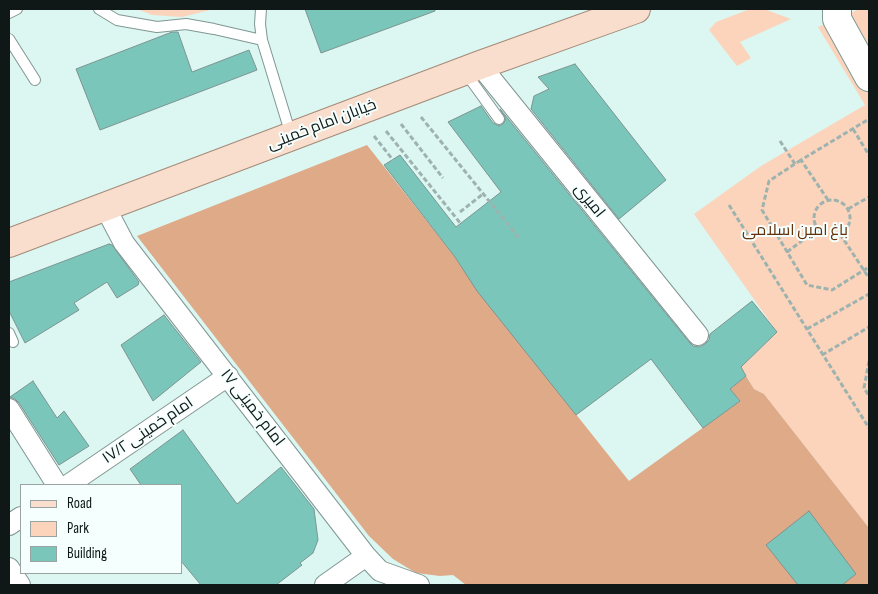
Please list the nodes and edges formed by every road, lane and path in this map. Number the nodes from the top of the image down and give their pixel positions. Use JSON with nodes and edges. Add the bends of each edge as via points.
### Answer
{"nodes":[{"id":1,"x":16,"y":9,"type":"edge"},
{"id":2,"x":100,"y":9,"type":"edge"},
{"id":3,"x":261,"y":9,"type":"edge"},
{"id":4,"x":636,"y":9,"type":"edge"},
{"id":5,"x":836,"y":9,"type":"edge"},
{"id":6,"x":9,"y":13,"type":"edge"},
{"id":7,"x":9,"y":39,"type":"edge"},
{"id":8,"x":262,"y":40,"type":"junction"},
{"id":9,"x":472,"y":68,"type":"junction"},
{"id":10,"x":869,"y":77,"type":"edge"},
{"id":11,"x":35,"y":80,"type":"dead end"},
{"id":12,"x":421,"y":117,"type":"dead end"},
{"id":13,"x":500,"y":119,"type":"dead end"},
{"id":14,"x":869,"y":119,"type":"edge"},
{"id":15,"x":401,"y":124,"type":"dead end"},
{"id":16,"x":853,"y":129,"type":"junction"},
{"id":17,"x":386,"y":131,"type":"dead end"},
{"id":18,"x":292,"y":136,"type":"junction"},
{"id":19,"x":374,"y":136,"type":"dead end"},
{"id":20,"x":780,"y":141,"type":"dead end"},
{"id":21,"x":869,"y":155,"type":"edge"},
{"id":22,"x":393,"y":160,"type":"dead end"},
{"id":23,"x":801,"y":160,"type":"junction"},
{"id":24,"x":795,"y":164,"type":"junction"},
{"id":25,"x":443,"y":178,"type":"dead end"},
{"id":26,"x":483,"y":194,"type":"junction"},
{"id":27,"x":869,"y":196,"type":"edge"},
{"id":28,"x":828,"y":200,"type":"junction"},
{"id":29,"x":729,"y":205,"type":"dead end"},
{"id":30,"x":105,"y":207,"type":"junction"},
{"id":31,"x":848,"y":209,"type":"junction"},
{"id":32,"x":460,"y":212,"type":"dead end"},
{"id":33,"x":461,"y":224,"type":"dead end"},
{"id":34,"x":818,"y":229,"type":"junction"},
{"id":35,"x":840,"y":234,"type":"junction"},
{"id":36,"x":519,"y":238,"type":"dead end"},
{"id":37,"x":9,"y":243,"type":"edge"},
{"id":38,"x":787,"y":252,"type":"junction"},
{"id":39,"x":869,"y":266,"type":"edge"},
{"id":40,"x":864,"y":270,"type":"junction"},
{"id":41,"x":869,"y":278,"type":"edge"},
{"id":42,"x":869,"y":294,"type":"edge"},
{"id":43,"x":869,"y":326,"type":"edge"},
{"id":44,"x":807,"y":329,"type":"junction"},
{"id":45,"x":698,"y":336,"type":"dead end"},
{"id":46,"x":822,"y":355,"type":"junction"},
{"id":47,"x":869,"y":361,"type":"edge"},
{"id":48,"x":228,"y":376,"type":"junction"},
{"id":49,"x":869,"y":396,"type":"edge"},
{"id":50,"x":9,"y":409,"type":"edge"},
{"id":51,"x":869,"y":428,"type":"edge"},
{"id":52,"x":56,"y":484,"type":"edge"},
{"id":53,"x":69,"y":484,"type":"edge"},
{"id":54,"x":20,"y":517,"type":"edge"},
{"id":55,"x":9,"y":525,"type":"edge"},
{"id":56,"x":366,"y":556,"type":"junction"},
{"id":57,"x":9,"y":568,"type":"edge"},
{"id":58,"x":20,"y":585,"type":"edge"},
{"id":59,"x":325,"y":585,"type":"edge"},
{"id":60,"x":419,"y":585,"type":"edge"}],
"edges":[{"from":1,"to":6,"type":"lane"},
{"from":2,"to":8,"type":"lane","via":[[117,20],[156,27],[186,24]]},
{"from":3,"to":8,"type":"lane"},
{"from":4,"to":9,"type":"main road","name":"خیابان امام خمینی"},
{"from":5,"to":10,"type":"main road","via":[[837,19]]},
{"from":7,"to":11,"type":"lane"},
{"from":8,"to":18,"type":"lane"},
{"from":9,"to":13,"type":"lane"},
{"from":9,"to":18,"type":"main road","name":"خیابان امام خمینی"},
{"from":9,"to":45,"type":"street","name":"امیری","via":[[671,294]]},
{"from":12,"to":26,"type":"path"},
{"from":14,"to":16,"type":"path"},
{"from":15,"to":25,"type":"path"},
{"from":16,"to":21,"type":"path"},
{"from":16,"to":23,"type":"path"},
{"from":17,"to":33,"type":"path"},
{"from":18,"to":30,"type":"main road","name":"خیابان امام خمینی"},
{"from":19,"to":22,"type":"path"},
{"from":20,"to":24,"type":"path"},
{"from":23,"to":24,"type":"path"},
{"from":23,"to":28,"type":"path"},
{"from":24,"to":38,"type":"path","via":[[769,181],[762,210]]},
{"from":26,"to":32,"type":"path"},
{"from":26,"to":36,"type":"path"},
{"from":27,"to":31,"type":"path"},
{"from":28,"to":31,"type":"path","via":[[840,202]]},
{"from":28,"to":34,"type":"path","via":[[815,212]]},
{"from":29,"to":44,"type":"path"},
{"from":30,"to":37,"type":"main road","name":"خیابان امام خمینی"},
{"from":30,"to":48,"type":"street","name":"امام خمینی ۱۷","via":[[124,243]]},
{"from":31,"to":35,"type":"path","via":[[850,220]]},
{"from":34,"to":35,"type":"path","via":[[828,236]]},
{"from":34,"to":38,"type":"path"},
{"from":35,"to":40,"type":"path"},
{"from":38,"to":40,"type":"path","via":[[807,285],[832,290]]},
{"from":39,"to":40,"type":"path"},
{"from":40,"to":41,"type":"path"},
{"from":42,"to":44,"type":"path"},
{"from":43,"to":46,"type":"path"},
{"from":44,"to":46,"type":"path"},
{"from":46,"to":51,"type":"path"},
{"from":47,"to":49,"type":"path","via":[[864,388]]},
{"from":48,"to":53,"type":"street","name":"امام خمینی ۱۷/۲"},
{"from":48,"to":56,"type":"street","name":"امام خمینی ۱۷"},
{"from":50,"to":52,"type":"street"},
{"from":54,"to":55,"type":"street"},
{"from":56,"to":59,"type":"street"},
{"from":56,"to":60,"type":"street","name":"امام خمینی ۱۷","via":[[380,571]]},
{"from":57,"to":58,"type":"street"}]}
